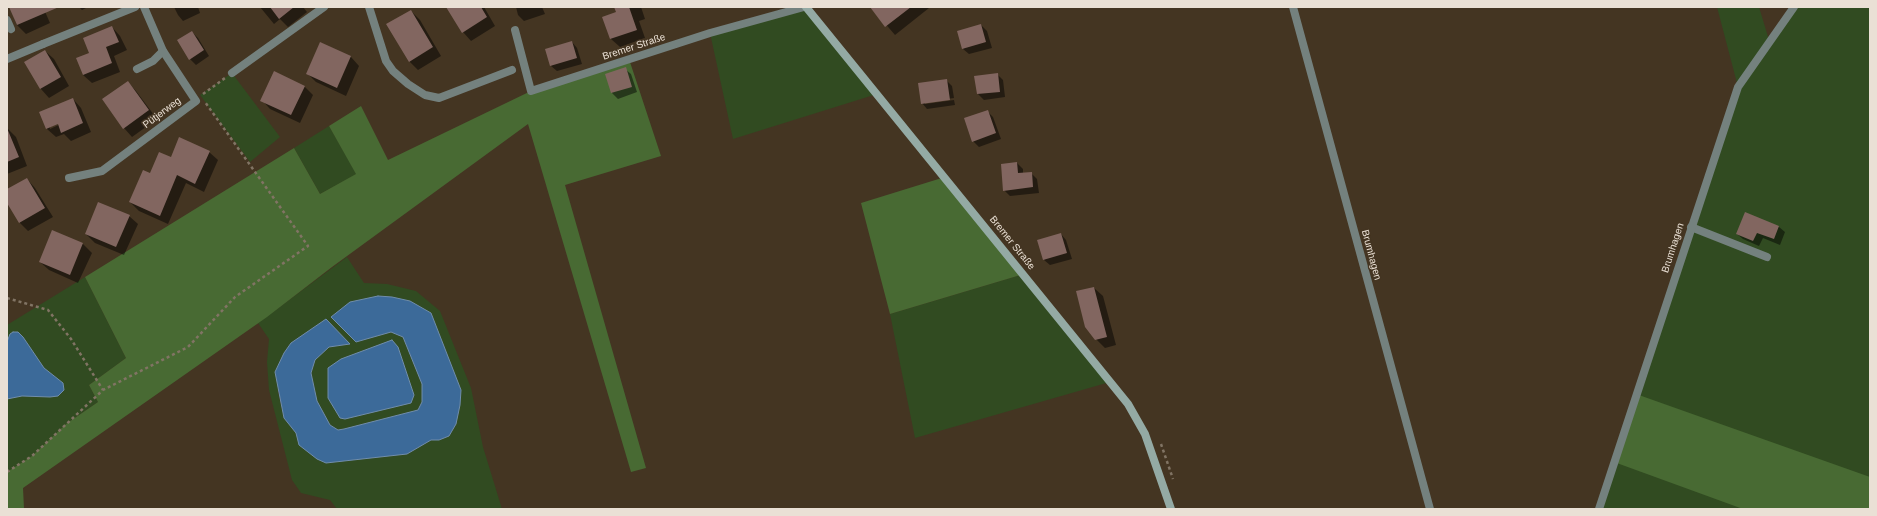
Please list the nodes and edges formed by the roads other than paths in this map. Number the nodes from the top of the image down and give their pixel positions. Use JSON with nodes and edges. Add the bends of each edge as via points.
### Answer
{"nodes":[{"id":1,"x":135,"y":7,"type":"edge"},
{"id":2,"x":144,"y":7,"type":"edge"},
{"id":3,"x":324,"y":7,"type":"edge"},
{"id":4,"x":369,"y":7,"type":"edge"},
{"id":5,"x":805,"y":7,"type":"edge"},
{"id":6,"x":1293,"y":7,"type":"edge"},
{"id":7,"x":1794,"y":7,"type":"edge"},
{"id":8,"x":7,"y":20,"type":"edge"},
{"id":9,"x":11,"y":29,"type":"dead end"},
{"id":10,"x":515,"y":30,"type":"dead end"},
{"id":11,"x":163,"y":51,"type":"junction"},
{"id":12,"x":7,"y":59,"type":"edge"},
{"id":13,"x":137,"y":69,"type":"dead end"},
{"id":14,"x":512,"y":70,"type":"dead end"},
{"id":15,"x":232,"y":73,"type":"road end"},
{"id":16,"x":69,"y":178,"type":"dead end"},
{"id":17,"x":1691,"y":227,"type":"junction"},
{"id":18,"x":1767,"y":257,"type":"dead end"},
{"id":19,"x":1170,"y":509,"type":"edge"},
{"id":20,"x":1430,"y":509,"type":"edge"},
{"id":21,"x":1598,"y":509,"type":"edge"}],
"edges":[{"from":1,"to":12,"type":"street"},
{"from":2,"to":11,"type":"street","name":"Pütjerweg"},
{"from":3,"to":15,"type":"street"},
{"from":4,"to":14,"type":"street","via":[[386,61],[393,71],[425,95],[439,98]]},
{"from":5,"to":10,"type":"street","name":"Bremer Straße","via":[[710,33],[531,91]]},
{"from":5,"to":19,"type":"street","name":"Bremer Straße","via":[[1128,404],[1145,434]]},
{"from":6,"to":20,"type":"street","name":"Brumhagen"},
{"from":7,"to":17,"type":"street","name":"Brumhagen","via":[[1738,87]]},
{"from":8,"to":9,"type":"street"},
{"from":11,"to":13,"type":"street","via":[[153,61]]},
{"from":11,"to":16,"type":"street","name":"Pütjerweg","via":[[198,98],[102,171]]},
{"from":17,"to":18,"type":"street"},
{"from":17,"to":21,"type":"street","name":"Brumhagen"}]}
